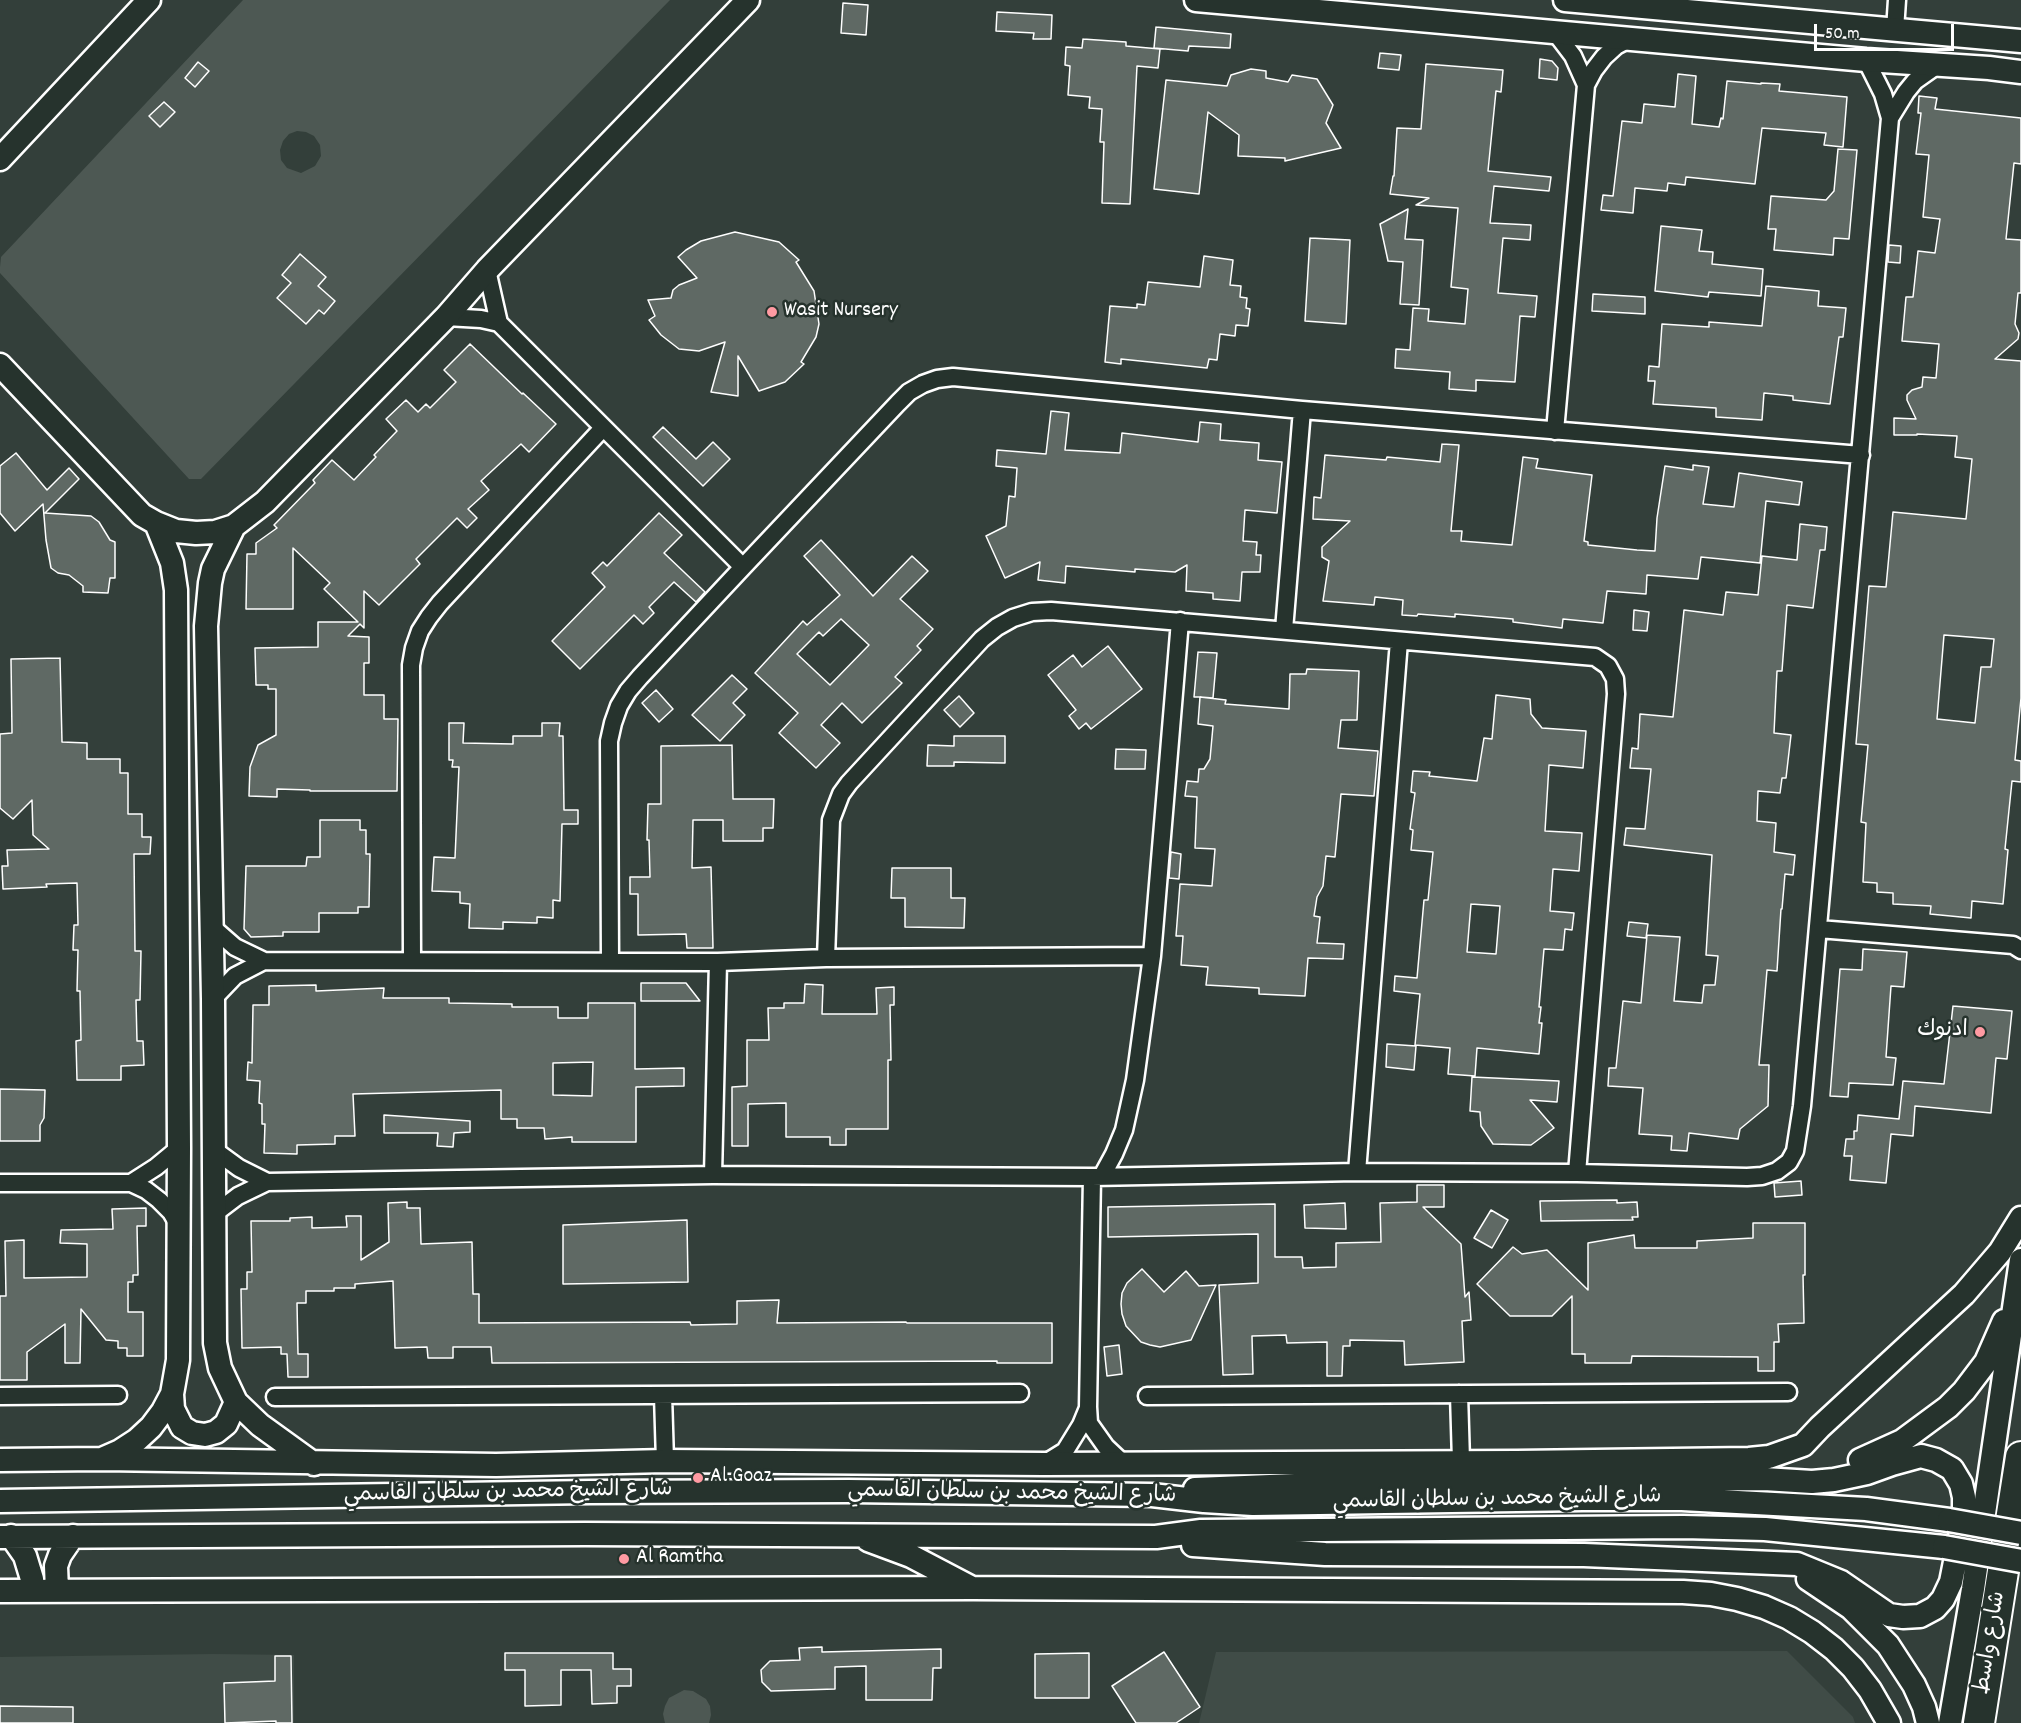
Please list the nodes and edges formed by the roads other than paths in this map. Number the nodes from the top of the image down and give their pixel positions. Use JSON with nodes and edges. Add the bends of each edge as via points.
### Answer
{"nodes":[{"id":1,"x":149,"y":0,"type":"edge"},
{"id":2,"x":748,"y":0,"type":"edge"},
{"id":3,"x":1196,"y":0,"type":"edge"},
{"id":4,"x":1565,"y":0,"type":"edge"},
{"id":5,"x":1898,"y":0,"type":"edge"},
{"id":6,"x":1669,"y":5,"type":"edge"},
{"id":7,"x":1895,"y":30,"type":"junction"},
{"id":8,"x":1554,"y":31,"type":"junction"},
{"id":9,"x":1631,"y":38,"type":"junction"},
{"id":10,"x":2021,"y":41,"type":"edge"},
{"id":11,"x":1866,"y":60,"type":"junction"},
{"id":12,"x":1940,"y":64,"type":"junction"},
{"id":13,"x":2019,"y":71,"type":"edge"},
{"id":14,"x":1586,"y":85,"type":"junction"},
{"id":15,"x":1890,"y":118,"type":"junction"},
{"id":16,"x":0,"y":159,"type":"edge"},
{"id":17,"x":488,"y":270,"type":"junction"},
{"id":18,"x":446,"y":316,"type":"junction"},
{"id":19,"x":499,"y":324,"type":"junction"},
{"id":20,"x":0,"y":365,"type":"edge"},
{"id":21,"x":1302,"y":411,"type":"junction"},
{"id":22,"x":603,"y":428,"type":"junction"},
{"id":23,"x":1555,"y":431,"type":"junction"},
{"id":24,"x":1861,"y":455,"type":"junction"},
{"id":25,"x":156,"y":523,"type":"junction"},
{"id":26,"x":234,"y":526,"type":"junction"},
{"id":27,"x":743,"y":567,"type":"junction"},
{"id":28,"x":176,"y":621,"type":"junction"},
{"id":29,"x":1180,"y":621,"type":"junction"},
{"id":30,"x":206,"y":626,"type":"junction"},
{"id":31,"x":1284,"y":630,"type":"junction"},
{"id":32,"x":1399,"y":641,"type":"junction"},
{"id":33,"x":211,"y":926,"type":"junction"},
{"id":34,"x":1819,"y":929,"type":"junction"},
{"id":35,"x":2018,"y":946,"type":"edge"},
{"id":36,"x":1152,"y":956,"type":"junction"},
{"id":37,"x":826,"y":958,"type":"junction"},
{"id":38,"x":412,"y":960,"type":"junction"},
{"id":39,"x":264,"y":961,"type":"junction"},
{"id":40,"x":609,"y":962,"type":"junction"},
{"id":41,"x":718,"y":962,"type":"junction"},
{"id":42,"x":213,"y":999,"type":"junction"},
{"id":43,"x":179,"y":1148,"type":"junction"},
{"id":44,"x":213,"y":1149,"type":"junction"},
{"id":45,"x":1357,"y":1172,"type":"junction"},
{"id":46,"x":1577,"y":1173,"type":"junction"},
{"id":47,"x":713,"y":1175,"type":"junction"},
{"id":48,"x":1097,"y":1176,"type":"junction"},
{"id":49,"x":267,"y":1182,"type":"junction"},
{"id":50,"x":0,"y":1183,"type":"edge"},
{"id":51,"x":131,"y":1183,"type":"junction"},
{"id":52,"x":213,"y":1215,"type":"junction"},
{"id":53,"x":2021,"y":1218,"type":"edge"},
{"id":54,"x":179,"y":1227,"type":"junction"},
{"id":55,"x":2020,"y":1269,"type":"edge"},
{"id":56,"x":1788,"y":1392,"type":"dead end"},
{"id":57,"x":1020,"y":1393,"type":"dead end"},
{"id":58,"x":172,"y":1394,"type":"junction"},
{"id":59,"x":1459,"y":1394,"type":"junction"},
{"id":60,"x":118,"y":1395,"type":"dead end"},
{"id":61,"x":663,"y":1395,"type":"junction"},
{"id":62,"x":1147,"y":1395,"type":"dead end"},
{"id":63,"x":0,"y":1396,"type":"edge"},
{"id":64,"x":275,"y":1397,"type":"dead end"},
{"id":65,"x":236,"y":1402,"type":"junction"},
{"id":66,"x":1088,"y":1407,"type":"junction"},
{"id":67,"x":2021,"y":1457,"type":"edge"},
{"id":68,"x":103,"y":1459,"type":"junction"},
{"id":69,"x":0,"y":1460,"type":"edge"},
{"id":70,"x":665,"y":1461,"type":"junction"},
{"id":71,"x":1461,"y":1461,"type":"junction"},
{"id":72,"x":1123,"y":1463,"type":"junction"},
{"id":73,"x":314,"y":1464,"type":"junction"},
{"id":74,"x":1044,"y":1464,"type":"junction"},
{"id":75,"x":496,"y":1466,"type":"junction"},
{"id":76,"x":1764,"y":1479,"type":"junction"},
{"id":77,"x":1498,"y":1480,"type":"junction"},
{"id":78,"x":590,"y":1492,"type":"junction"},
{"id":79,"x":1152,"y":1495,"type":"junction"},
{"id":80,"x":0,"y":1501,"type":"edge"},
{"id":81,"x":2021,"y":1533,"type":"edge"},
{"id":82,"x":847,"y":1534,"type":"junction"},
{"id":83,"x":73,"y":1536,"type":"junction"},
{"id":84,"x":6,"y":1537,"type":"edge"},
{"id":85,"x":1156,"y":1538,"type":"junction"},
{"id":86,"x":1668,"y":1557,"type":"junction"},
{"id":87,"x":2021,"y":1561,"type":"edge"},
{"id":88,"x":1771,"y":1562,"type":"junction"},
{"id":89,"x":973,"y":1588,"type":"junction"},
{"id":90,"x":0,"y":1591,"type":"edge"},
{"id":91,"x":33,"y":1591,"type":"junction"},
{"id":92,"x":57,"y":1591,"type":"junction"},
{"id":93,"x":1628,"y":1592,"type":"junction"},
{"id":94,"x":1889,"y":1723,"type":"edge"},
{"id":95,"x":1928,"y":1723,"type":"edge"},
{"id":96,"x":1950,"y":1723,"type":"edge"},
{"id":97,"x":1979,"y":1723,"type":"edge"}],
"edges":[{"from":1,"to":16,"type":"street"},
{"from":2,"to":17,"type":"street"},
{"from":3,"to":8,"type":"street"},
{"from":4,"to":6,"type":"street"},
{"from":5,"to":7,"type":"street"},
{"from":6,"to":7,"type":"street"},
{"from":7,"to":10,"type":"street"},
{"from":8,"to":9,"type":"street"},
{"from":8,"to":14,"type":"street","via":[[1573,56]]},
{"from":9,"to":11,"type":"street"},
{"from":9,"to":14,"type":"street","via":[[1604,57]]},
{"from":11,"to":12,"type":"street"},
{"from":11,"to":15,"type":"street","via":[[1881,88]]},
{"from":12,"to":13,"type":"street"},
{"from":12,"to":15,"type":"street","via":[[1916,81]]},
{"from":14,"to":23,"type":"street"},
{"from":15,"to":24,"type":"street"},
{"from":17,"to":18,"type":"street"},
{"from":17,"to":19,"type":"street"},
{"from":18,"to":19,"type":"street"},
{"from":18,"to":26,"type":"street","via":[[265,502]]},
{"from":19,"to":22,"type":"street"},
{"from":20,"to":25,"type":"street","via":[[131,504]]},
{"from":21,"to":23,"type":"street"},
{"from":21,"to":27,"type":"street","via":[[952,377],[937,379],[909,392]]},
{"from":21,"to":31,"type":"street"},
{"from":22,"to":27,"type":"street"},
{"from":22,"to":38,"type":"street","via":[[440,603],[420,631],[411,665]]},
{"from":23,"to":24,"type":"street"},
{"from":24,"to":34,"type":"street"},
{"from":25,"to":26,"type":"street","via":[[196,533]]},
{"from":25,"to":28,"type":"street","via":[[176,577]]},
{"from":26,"to":30,"type":"street","via":[[213,569]]},
{"from":27,"to":40,"type":"street","via":[[628,691],[613,723],[609,741]]},
{"from":28,"to":30,"type":"street"},
{"from":28,"to":43,"type":"street"},
{"from":29,"to":31,"type":"street"},
{"from":29,"to":36,"type":"street"},
{"from":29,"to":37,"type":"street","via":[[1032,612],[1013,618],[982,639],[841,794],[831,820]]},
{"from":30,"to":33,"type":"street"},
{"from":31,"to":32,"type":"street"},
{"from":32,"to":45,"type":"street"},
{"from":32,"to":46,"type":"street","via":[[1595,657],[1608,666],[1615,679]]},
{"from":33,"to":39,"type":"street","via":[[235,947]]},
{"from":33,"to":42,"type":"street"},
{"from":34,"to":35,"type":"street"},
{"from":34,"to":46,"type":"street","via":[[1798,1139],[1789,1162],[1777,1171],[1747,1177]]},
{"from":36,"to":37,"type":"street"},
{"from":36,"to":48,"type":"street","via":[[1131,1105],[1118,1146]]},
{"from":37,"to":41,"type":"street"},
{"from":38,"to":39,"type":"street"},
{"from":38,"to":40,"type":"street"},
{"from":39,"to":42,"type":"street","via":[[236,976]]},
{"from":40,"to":41,"type":"street"},
{"from":41,"to":47,"type":"street"},
{"from":42,"to":44,"type":"street"},
{"from":43,"to":51,"type":"street"},
{"from":43,"to":54,"type":"street"},
{"from":44,"to":49,"type":"street"},
{"from":44,"to":52,"type":"street"},
{"from":45,"to":46,"type":"street"},
{"from":45,"to":48,"type":"street"},
{"from":47,"to":48,"type":"street"},
{"from":47,"to":49,"type":"street"},
{"from":48,"to":66,"type":"street"},
{"from":49,"to":52,"type":"street","via":[[238,1196]]},
{"from":50,"to":51,"type":"street"},
{"from":51,"to":54,"type":"street","via":[[159,1200]]},
{"from":52,"to":65,"type":"street","via":[[215,1343],[220,1368]]},
{"from":53,"to":71,"type":"street","via":[[2000,1252],[1964,1294],[1803,1445],[1769,1457],[1749,1459]]},
{"from":54,"to":58,"type":"street","via":[[178,1352]]},
{"from":55,"to":76,"type":"street","via":[[1986,1362],[1948,1407],[1902,1441],[1849,1465]]},
{"from":55,"to":96,"type":"street"},
{"from":56,"to":59,"type":"street"},
{"from":57,"to":61,"type":"street"},
{"from":58,"to":65,"type":"street","via":[[173,1409],[182,1427],[205,1435],[226,1424]]},
{"from":58,"to":68,"type":"street","via":[[144,1434]]},
{"from":59,"to":62,"type":"street"},
{"from":59,"to":71,"type":"street"},
{"from":60,"to":63,"type":"street"},
{"from":61,"to":64,"type":"street"},
{"from":61,"to":70,"type":"street"},
{"from":65,"to":73,"type":"street","via":[[260,1425]]},
{"from":66,"to":72,"type":"street","via":[[1089,1423],[1097,1436]]},
{"from":66,"to":74,"type":"street","via":[[1065,1451]]},
{"from":67,"to":97,"type":"highway","name":"شارع واسط"},
{"from":68,"to":69,"type":"street"},
{"from":68,"to":73,"type":"street"},
{"from":70,"to":74,"type":"street"},
{"from":70,"to":75,"type":"street"},
{"from":71,"to":72,"type":"street"},
{"from":71,"to":77,"type":"street"},
{"from":72,"to":74,"type":"street"},
{"from":73,"to":75,"type":"street"},
{"from":75,"to":78,"type":"street"},
{"from":76,"to":77,"type":"street"},
{"from":76,"to":88,"type":"street","via":[[1834,1480],[1921,1456],[1953,1469],[1964,1497],[1951,1582],[1935,1608],[1920,1616],[1889,1615],[1823,1573],[1797,1564]]},
{"from":77,"to":79,"type":"street","via":[[1199,1488]]},
{"from":78,"to":79,"type":"street","name":"شارع الشيخ محمد بن سلطان القاسمي"},
{"from":78,"to":80,"type":"street","name":"شارع الشيخ محمد بن سلطان القاسمي"},
{"from":79,"to":81,"type":"street","name":"شارع الشيخ محمد بن سلطان القاسمي","bridge":true,"via":[[1253,1504],[1682,1499],[1866,1509]]},
{"from":82,"to":83,"type":"street","name":"شارع الشيخ محمد بن سلطان القاسمي"},
{"from":82,"to":85,"type":"street","name":"شارع الشيخ محمد بن سلطان القاسمي"},
{"from":82,"to":89,"type":"street","via":[[911,1556]]},
{"from":83,"to":84,"type":"street","name":"شارع الشيخ محمد بن سلطان القاسمي"},
{"from":83,"to":92,"type":"street","via":[[56,1566]]},
{"from":84,"to":91,"type":"street","via":[[25,1556]]},
{"from":85,"to":86,"type":"street","via":[[1190,1545],[1325,1554]]},
{"from":85,"to":87,"type":"street","name":"شارع الشيخ محمد بن سلطان القاسمي","bridge":true,"via":[[1201,1531],[1765,1529],[1944,1547]]},
{"from":86,"to":88,"type":"street"},
{"from":86,"to":93,"type":"street"},
{"from":88,"to":95,"type":"street","via":[[1818,1585],[1875,1630],[1905,1669]]},
{"from":89,"to":92,"type":"street"},
{"from":89,"to":93,"type":"street"},
{"from":90,"to":91,"type":"street"},
{"from":91,"to":92,"type":"street"},
{"from":93,"to":94,"type":"street","via":[[1710,1594],[1764,1607],[1788,1618],[1819,1638],[1853,1668]]}]}
